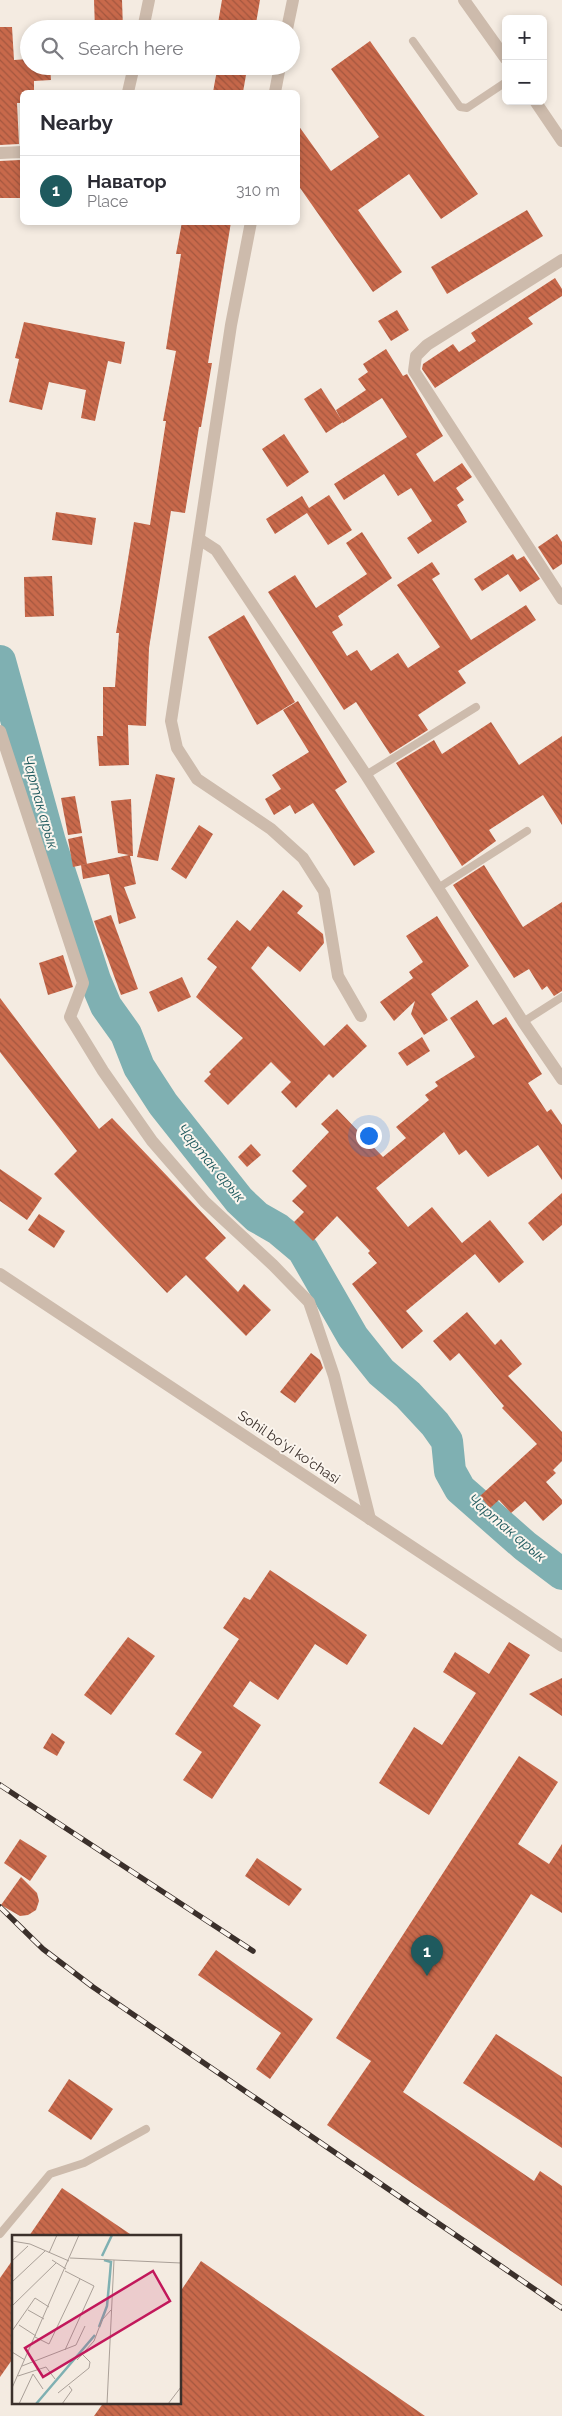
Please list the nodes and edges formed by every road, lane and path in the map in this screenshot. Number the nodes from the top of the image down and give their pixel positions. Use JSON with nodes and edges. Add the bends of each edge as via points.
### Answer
{"nodes":[{"id":1,"x":149,"y":0,"type":"edge"},
{"id":2,"x":293,"y":0,"type":"edge"},
{"id":3,"x":464,"y":0,"type":"edge"},
{"id":4,"x":144,"y":20,"type":"edge"},
{"id":5,"x":289,"y":20,"type":"edge"},
{"id":6,"x":413,"y":41,"type":"dead end"},
{"id":7,"x":502,"y":54,"type":"edge"},
{"id":8,"x":132,"y":75,"type":"edge"},
{"id":9,"x":278,"y":75,"type":"edge"},
{"id":10,"x":502,"y":85,"type":"edge"},
{"id":11,"x":128,"y":90,"type":"edge"},
{"id":12,"x":275,"y":90,"type":"edge"},
{"id":13,"x":538,"y":105,"type":"edge"},
{"id":14,"x":562,"y":140,"type":"edge"},
{"id":15,"x":20,"y":152,"type":"edge"},
{"id":16,"x":0,"y":153,"type":"edge"},
{"id":17,"x":250,"y":225,"type":"edge"},
{"id":18,"x":562,"y":260,"type":"edge"},
{"id":19,"x":199,"y":539,"type":"junction"},
{"id":20,"x":562,"y":599,"type":"edge"},
{"id":21,"x":476,"y":707,"type":"dead end"},
{"id":22,"x":0,"y":732,"type":"edge"},
{"id":23,"x":366,"y":775,"type":"junction"},
{"id":24,"x":527,"y":831,"type":"dead end"},
{"id":25,"x":438,"y":888,"type":"junction"},
{"id":26,"x":562,"y":997,"type":"edge"},
{"id":27,"x":361,"y":1016,"type":"dead end"},
{"id":28,"x":523,"y":1022,"type":"junction"},
{"id":29,"x":562,"y":1079,"type":"edge"},
{"id":30,"x":0,"y":1274,"type":"edge"},
{"id":31,"x":370,"y":1519,"type":"junction"},
{"id":32,"x":562,"y":1646,"type":"edge"},
{"id":33,"x":146,"y":2129,"type":"dead end"},
{"id":34,"x":0,"y":2234,"type":"edge"}],
"edges":[{"from":1,"to":4,"type":"street"},
{"from":2,"to":5,"type":"street"},
{"from":3,"to":7,"type":"street"},
{"from":6,"to":10,"type":"lane","via":[[460,107],[467,108]]},
{"from":8,"to":11,"type":"street"},
{"from":9,"to":12,"type":"street"},
{"from":13,"to":14,"type":"street"},
{"from":15,"to":16,"type":"street"},
{"from":17,"to":19,"type":"street","via":[[231,326]]},
{"from":18,"to":20,"type":"street","via":[[427,344],[416,356],[414,371]]},
{"from":19,"to":23,"type":"street","via":[[216,550]]},
{"from":19,"to":27,"type":"street","via":[[171,721],[177,748],[197,779],[271,829],[303,858],[324,891],[338,976]]},
{"from":21,"to":23,"type":"lane"},
{"from":22,"to":31,"type":"street","via":[[83,983],[70,1017],[152,1141],[205,1202],[308,1302],[334,1376]]},
{"from":23,"to":25,"type":"street"},
{"from":24,"to":25,"type":"lane"},
{"from":25,"to":28,"type":"street"},
{"from":26,"to":28,"type":"lane"},
{"from":28,"to":29,"type":"street"},
{"from":30,"to":31,"type":"street","name":"Sohil bo'yi ko'chasi"},
{"from":31,"to":32,"type":"street","name":"Sohil bo'yi ko'chasi"},
{"from":33,"to":34,"type":"lane","via":[[84,2163],[50,2174]]}]}
